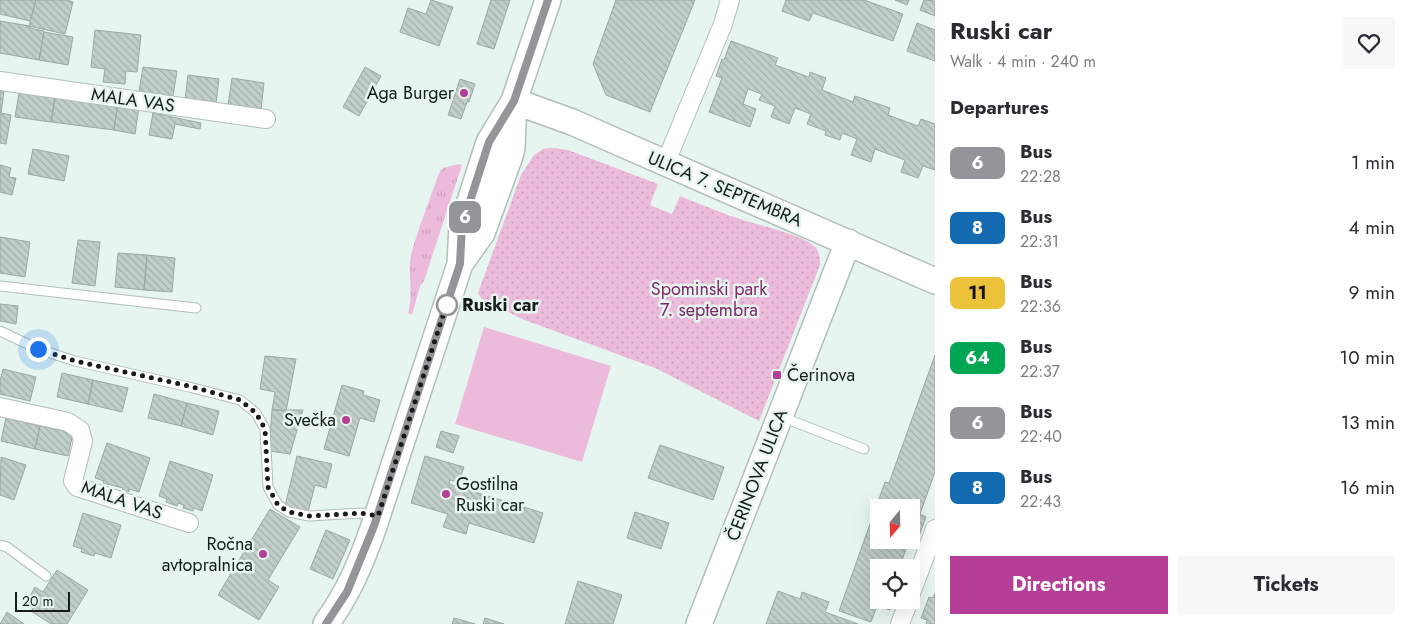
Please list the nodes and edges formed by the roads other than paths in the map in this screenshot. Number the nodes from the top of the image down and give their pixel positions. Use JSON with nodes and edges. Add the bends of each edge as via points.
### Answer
{"nodes":[{"id":1,"x":548,"y":0,"type":"edge"},
{"id":2,"x":730,"y":0,"type":"edge"},
{"id":3,"x":0,"y":81,"type":"edge"},
{"id":4,"x":514,"y":101,"type":"junction"},
{"id":5,"x":266,"y":119,"type":"dead end"},
{"id":6,"x":665,"y":164,"type":"junction"},
{"id":7,"x":848,"y":242,"type":"junction"},
{"id":8,"x":935,"y":281,"type":"edge"},
{"id":9,"x":0,"y":286,"type":"edge"},
{"id":10,"x":196,"y":308,"type":"dead end"},
{"id":11,"x":0,"y":331,"type":"edge"},
{"id":12,"x":0,"y":407,"type":"edge"},
{"id":13,"x":780,"y":416,"type":"junction"},
{"id":14,"x":864,"y":449,"type":"dead end"},
{"id":15,"x":378,"y":516,"type":"junction"},
{"id":16,"x":189,"y":523,"type":"dead end"},
{"id":17,"x":935,"y":529,"type":"edge"},
{"id":18,"x":0,"y":545,"type":"edge"},
{"id":19,"x":920,"y":569,"type":"edge"},
{"id":20,"x":46,"y":576,"type":"dead end"},
{"id":21,"x":906,"y":609,"type":"edge"},
{"id":22,"x":326,"y":624,"type":"edge"},
{"id":23,"x":699,"y":624,"type":"edge"},
{"id":24,"x":900,"y":624,"type":"edge"}],
"edges":[{"from":1,"to":4,"type":"street"},
{"from":2,"to":6,"type":"street"},
{"from":3,"to":5,"type":"street","name":"MALA VAS"},
{"from":4,"to":6,"type":"street","name":"ULICA 7. SEPTEMBRA","via":[[572,122]]},
{"from":4,"to":15,"type":"street","via":[[510,156],[482,233],[460,264]]},
{"from":6,"to":7,"type":"street","name":"ULICA 7. SEPTEMBRA"},
{"from":7,"to":8,"type":"street","name":"ULICA 7. SEPTEMBRA"},
{"from":7,"to":13,"type":"street","name":"ČERINOVA ULICA"},
{"from":9,"to":10,"type":"lane"},
{"from":11,"to":15,"type":"lane","via":[[38,349],[75,361],[240,400],[256,413],[265,429],[268,487],[278,505],[289,512],[309,516],[361,513]]},
{"from":12,"to":16,"type":"street","name":"MALA VAS","via":[[68,422],[80,430],[82,441],[73,481],[77,487]]},
{"from":13,"to":14,"type":"lane"},
{"from":13,"to":23,"type":"street","name":"ČERINOVA ULICA"},
{"from":15,"to":22,"type":"street","via":[[347,592]]},
{"from":17,"to":19,"type":"street"},
{"from":18,"to":20,"type":"lane"},
{"from":21,"to":24,"type":"street"}]}
